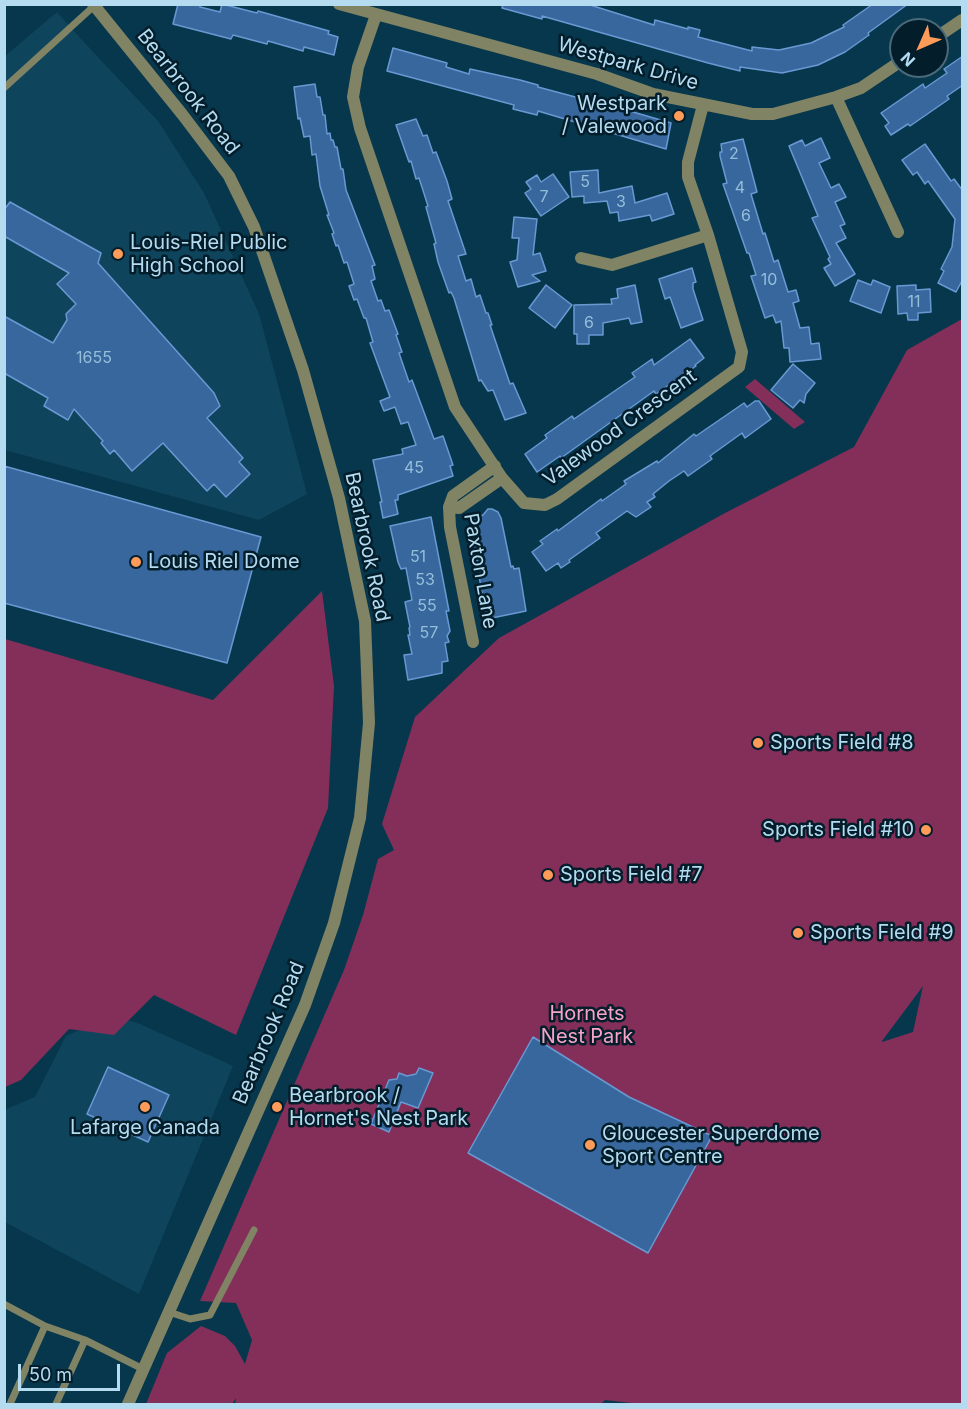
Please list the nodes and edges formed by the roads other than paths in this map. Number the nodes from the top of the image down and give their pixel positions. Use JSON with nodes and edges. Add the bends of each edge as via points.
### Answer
{"nodes":[{"id":1,"x":339,"y":4,"type":"edge"},
{"id":2,"x":95,"y":5,"type":"edge"},
{"id":3,"x":376,"y":15,"type":"junction"},
{"id":4,"x":963,"y":20,"type":"edge"},
{"id":5,"x":949,"y":29,"type":"edge"},
{"id":6,"x":889,"y":69,"type":"edge"},
{"id":7,"x":4,"y":88,"type":"edge"},
{"id":8,"x":836,"y":97,"type":"junction"},
{"id":9,"x":703,"y":105,"type":"junction"},
{"id":10,"x":898,"y":232,"type":"dead end"},
{"id":11,"x":708,"y":235,"type":"junction"},
{"id":12,"x":581,"y":258,"type":"dead end"},
{"id":13,"x":495,"y":466,"type":"junction"},
{"id":14,"x":502,"y":478,"type":"junction"},
{"id":15,"x":449,"y":507,"type":"junction"},
{"id":16,"x":473,"y":642,"type":"dead end"},
{"id":17,"x":254,"y":1230,"type":"dead end"},
{"id":18,"x":4,"y":1304,"type":"edge"},
{"id":19,"x":169,"y":1312,"type":"junction"},
{"id":20,"x":45,"y":1326,"type":"junction"},
{"id":21,"x":85,"y":1340,"type":"junction"},
{"id":22,"x":143,"y":1369,"type":"junction"},
{"id":23,"x":10,"y":1404,"type":"edge"},
{"id":24,"x":56,"y":1404,"type":"edge"},
{"id":25,"x":128,"y":1404,"type":"edge"}],
"edges":[{"from":1,"to":3,"type":"street","name":"Westpark Drive"},
{"from":2,"to":7,"type":"lane"},
{"from":2,"to":19,"type":"street","name":"Bearbrook Road","via":[[229,176],[254,227],[303,370],[339,498],[365,621],[369,723],[360,818],[334,923],[305,1005]]},
{"from":3,"to":9,"type":"street","name":"Westpark Drive"},
{"from":3,"to":13,"type":"street","name":"Valewood Crescent","via":[[358,67],[353,98],[360,128],[455,407]]},
{"from":4,"to":5,"type":"street"},
{"from":6,"to":8,"type":"street","name":"Westpark Drive","via":[[861,88]]},
{"from":8,"to":9,"type":"street","name":"Westpark Drive","via":[[772,114]]},
{"from":8,"to":10,"type":"street"},
{"from":9,"to":11,"type":"street","name":"Valewood Crescent","via":[[688,162],[688,177]]},
{"from":11,"to":12,"type":"street","via":[[612,266]]},
{"from":11,"to":14,"type":"street","name":"Valewood Crescent","via":[[742,352],[739,367],[545,505],[524,503]]},
{"from":13,"to":14,"type":"street","name":"Valewood Crescent"},
{"from":13,"to":15,"type":"street","name":"Paxton Lane","via":[[453,496]]},
{"from":14,"to":15,"type":"street","name":"Paxton Lane","via":[[459,508]]},
{"from":15,"to":16,"type":"street","name":"Paxton Lane"},
{"from":17,"to":19,"type":"lane","via":[[210,1315],[190,1319]]},
{"from":18,"to":20,"type":"lane"},
{"from":19,"to":22,"type":"street","name":"Bearbrook Road"},
{"from":20,"to":21,"type":"lane"},
{"from":20,"to":23,"type":"lane"},
{"from":21,"to":22,"type":"lane"},
{"from":21,"to":24,"type":"lane"},
{"from":22,"to":25,"type":"street","name":"Bearbrook Road"}]}
